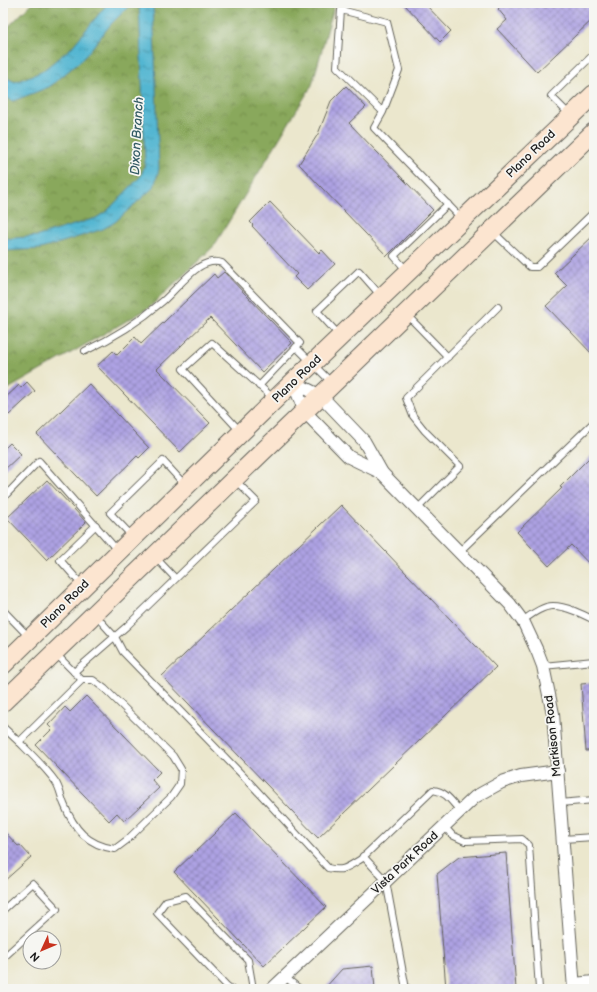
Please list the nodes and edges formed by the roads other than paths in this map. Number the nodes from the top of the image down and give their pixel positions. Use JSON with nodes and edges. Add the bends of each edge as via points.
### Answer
{"nodes":[{"id":1,"x":594,"y":54,"type":"edge"},
{"id":2,"x":594,"y":94,"type":"edge"},
{"id":3,"x":383,"y":112,"type":"junction"},
{"id":4,"x":571,"y":116,"type":"junction"},
{"id":5,"x":593,"y":136,"type":"edge"},
{"id":6,"x":448,"y":204,"type":"junction"},
{"id":7,"x":594,"y":212,"type":"edge"},
{"id":8,"x":463,"y":220,"type":"junction"},
{"id":9,"x":492,"y":231,"type":"junction"},
{"id":10,"x":408,"y":272,"type":"junction"},
{"id":11,"x":382,"y":297,"type":"junction"},
{"id":12,"x":498,"y":307,"type":"dead end"},
{"id":13,"x":406,"y":314,"type":"junction"},
{"id":14,"x":341,"y":337,"type":"junction"},
{"id":15,"x":296,"y":347,"type":"junction"},
{"id":16,"x":85,"y":351,"type":"dead end"},
{"id":17,"x":448,"y":357,"type":"junction"},
{"id":18,"x":313,"y":364,"type":"junction"},
{"id":19,"x":294,"y":382,"type":"junction"},
{"id":20,"x":259,"y":386,"type":"junction"},
{"id":21,"x":328,"y":390,"type":"junction"},
{"id":22,"x":275,"y":400,"type":"junction"},
{"id":23,"x":305,"y":412,"type":"junction"},
{"id":24,"x":594,"y":422,"type":"edge"},
{"id":25,"x":242,"y":432,"type":"junction"},
{"id":26,"x":382,"y":473,"type":"junction"},
{"id":27,"x":235,"y":480,"type":"junction"},
{"id":28,"x":186,"y":486,"type":"junction"},
{"id":29,"x":3,"y":498,"type":"edge"},
{"id":30,"x":417,"y":509,"type":"junction"},
{"id":31,"x":96,"y":525,"type":"junction"},
{"id":32,"x":133,"y":537,"type":"junction"},
{"id":33,"x":118,"y":551,"type":"junction"},
{"id":34,"x":460,"y":552,"type":"junction"},
{"id":35,"x":155,"y":557,"type":"junction"},
{"id":36,"x":176,"y":578,"type":"junction"},
{"id":37,"x":79,"y":590,"type":"junction"},
{"id":38,"x":3,"y":610,"type":"edge"},
{"id":39,"x":94,"y":615,"type":"junction"},
{"id":40,"x":594,"y":620,"type":"edge"},
{"id":41,"x":522,"y":621,"type":"junction"},
{"id":42,"x":115,"y":637,"type":"junction"},
{"id":43,"x":30,"y":638,"type":"junction"},
{"id":44,"x":55,"y":652,"type":"junction"},
{"id":45,"x":594,"y":661,"type":"edge"},
{"id":46,"x":3,"y":665,"type":"edge"},
{"id":47,"x":543,"y":666,"type":"junction"},
{"id":48,"x":74,"y":672,"type":"junction"},
{"id":49,"x":82,"y":680,"type":"junction"},
{"id":50,"x":3,"y":702,"type":"edge"},
{"id":51,"x":3,"y":727,"type":"edge"},
{"id":52,"x":19,"y":742,"type":"junction"},
{"id":53,"x":558,"y":771,"type":"junction"},
{"id":54,"x":594,"y":800,"type":"edge"},
{"id":55,"x":560,"y":803,"type":"junction"},
{"id":56,"x":460,"y":811,"type":"junction"},
{"id":57,"x":444,"y":826,"type":"junction"},
{"id":58,"x":594,"y":837,"type":"edge"},
{"id":59,"x":563,"y":839,"type":"junction"},
{"id":60,"x":363,"y":856,"type":"junction"},
{"id":61,"x":386,"y":881,"type":"junction"},
{"id":62,"x":3,"y":910,"type":"edge"},
{"id":63,"x":3,"y":958,"type":"edge"},
{"id":64,"x":285,"y":977,"type":"junction"},
{"id":65,"x":594,"y":982,"type":"edge"},
{"id":66,"x":574,"y":986,"type":"edge"},
{"id":67,"x":231,"y":989,"type":"edge"},
{"id":68,"x":253,"y":989,"type":"edge"},
{"id":69,"x":272,"y":989,"type":"edge"},
{"id":70,"x":300,"y":989,"type":"edge"},
{"id":71,"x":406,"y":989,"type":"edge"},
{"id":72,"x":539,"y":989,"type":"edge"}],
"edges":[{"from":1,"to":4,"type":"lane","via":[[551,96]]},
{"from":2,"to":4,"type":"main road","name":"Plano Road"},
{"from":3,"to":3,"type":"lane","via":[[337,67],[341,10],[387,22],[399,70]]},
{"from":3,"to":6,"type":"lane","via":[[374,128]]},
{"from":4,"to":5,"type":"main road"},
{"from":4,"to":8,"type":"main road","name":"Plano Road"},
{"from":5,"to":9,"type":"main road"},
{"from":6,"to":8,"type":"lane"},
{"from":6,"to":10,"type":"lane","via":[[394,256]]},
{"from":7,"to":9,"type":"lane","via":[[537,267],[530,267]]},
{"from":8,"to":10,"type":"main road","name":"Plano Road"},
{"from":9,"to":13,"type":"main road"},
{"from":10,"to":11,"type":"main road","name":"Plano Road"},
{"from":11,"to":14,"type":"main road","name":"Plano Road"},
{"from":11,"to":14,"type":"lane","via":[[359,271],[317,311]]},
{"from":12,"to":17,"type":"lane"},
{"from":13,"to":17,"type":"lane"},
{"from":13,"to":21,"type":"main road"},
{"from":14,"to":18,"type":"main road","name":"Plano Road"},
{"from":15,"to":16,"type":"lane","via":[[300,343],[222,262],[216,261],[199,267],[162,301],[123,331]]},
{"from":15,"to":18,"type":"lane"},
{"from":15,"to":20,"type":"lane"},
{"from":17,"to":30,"type":"lane","via":[[406,398],[413,416],[460,466]]},
{"from":18,"to":19,"type":"main road","name":"Plano Road"},
{"from":18,"to":21,"type":"lane"},
{"from":19,"to":21,"type":"street","name":"Markison Road"},
{"from":19,"to":22,"type":"main road","name":"Plano Road"},
{"from":19,"to":23,"type":"street","name":"Markison Road"},
{"from":20,"to":22,"type":"lane"},
{"from":20,"to":25,"type":"lane","via":[[212,343],[184,369]]},
{"from":21,"to":23,"type":"main road"},
{"from":21,"to":26,"type":"street","name":"Markison Road","via":[[364,441]]},
{"from":22,"to":25,"type":"main road","name":"Plano Road"},
{"from":23,"to":26,"type":"street","name":"Markison Road","via":[[349,457]]},
{"from":23,"to":27,"type":"main road"},
{"from":24,"to":34,"type":"lane"},
{"from":25,"to":28,"type":"main road","name":"Plano Road"},
{"from":26,"to":30,"type":"street","name":"Markison Road"},
{"from":27,"to":35,"type":"main road"},
{"from":27,"to":36,"type":"lane","via":[[256,501]]},
{"from":28,"to":32,"type":"main road","name":"Plano Road"},
{"from":28,"to":32,"type":"lane","via":[[163,461],[110,513]]},
{"from":29,"to":31,"type":"lane","via":[[39,461]]},
{"from":30,"to":34,"type":"street","name":"Markison Road"},
{"from":31,"to":33,"type":"lane"},
{"from":31,"to":37,"type":"lane","via":[[60,560]]},
{"from":32,"to":33,"type":"main road","name":"Plano Road"},
{"from":33,"to":37,"type":"main road","name":"Plano Road"},
{"from":34,"to":41,"type":"street","name":"Markison Road","via":[[510,604]]},
{"from":35,"to":36,"type":"lane"},
{"from":35,"to":39,"type":"main road"},
{"from":36,"to":42,"type":"lane"},
{"from":37,"to":39,"type":"main road"},
{"from":37,"to":43,"type":"main road","name":"Plano Road"},
{"from":38,"to":43,"type":"lane"},
{"from":39,"to":42,"type":"lane"},
{"from":39,"to":44,"type":"main road"},
{"from":40,"to":41,"type":"lane","via":[[552,606],[537,611]]},
{"from":41,"to":47,"type":"street","name":"Markison Road"},
{"from":42,"to":48,"type":"lane"},
{"from":42,"to":60,"type":"lane","via":[[123,652],[328,868],[338,870],[350,866]]},
{"from":43,"to":46,"type":"main road","name":"Plano Road"},
{"from":44,"to":48,"type":"lane"},
{"from":44,"to":50,"type":"main road"},
{"from":45,"to":47,"type":"lane"},
{"from":47,"to":53,"type":"street","name":"Markison Road","via":[[553,714]]},
{"from":48,"to":49,"type":"lane"},
{"from":49,"to":52,"type":"lane"},
{"from":49,"to":52,"type":"lane","via":[[93,680],[105,689],[173,756],[180,769],[180,784],[171,797],[115,849],[101,847],[75,827],[56,782]]},
{"from":51,"to":52,"type":"lane"},
{"from":53,"to":55,"type":"street","name":"Markison Road"},
{"from":53,"to":56,"type":"street","name":"Vista Park Road","via":[[521,776],[502,782],[475,797]]},
{"from":54,"to":55,"type":"lane"},
{"from":55,"to":59,"type":"street","name":"Markison Road"},
{"from":56,"to":57,"type":"street","name":"Vista Park Road"},
{"from":56,"to":60,"type":"lane","via":[[445,793],[433,790]]},
{"from":57,"to":61,"type":"street","name":"Vista Park Road"},
{"from":57,"to":72,"type":"lane","via":[[452,835],[465,841],[522,839],[529,845]]},
{"from":58,"to":59,"type":"lane"},
{"from":59,"to":66,"type":"street","name":"Markison Road"},
{"from":60,"to":61,"type":"lane"},
{"from":61,"to":64,"type":"street","name":"Vista Park Road"},
{"from":61,"to":71,"type":"lane"},
{"from":62,"to":63,"type":"lane","via":[[33,883],[57,909]]},
{"from":64,"to":69,"type":"street","name":"Vista Park Road"},
{"from":64,"to":70,"type":"lane"},
{"from":65,"to":66,"type":"street"},
{"from":67,"to":68,"type":"lane","via":[[157,913],[166,900],[186,896],[248,960]]}]}
